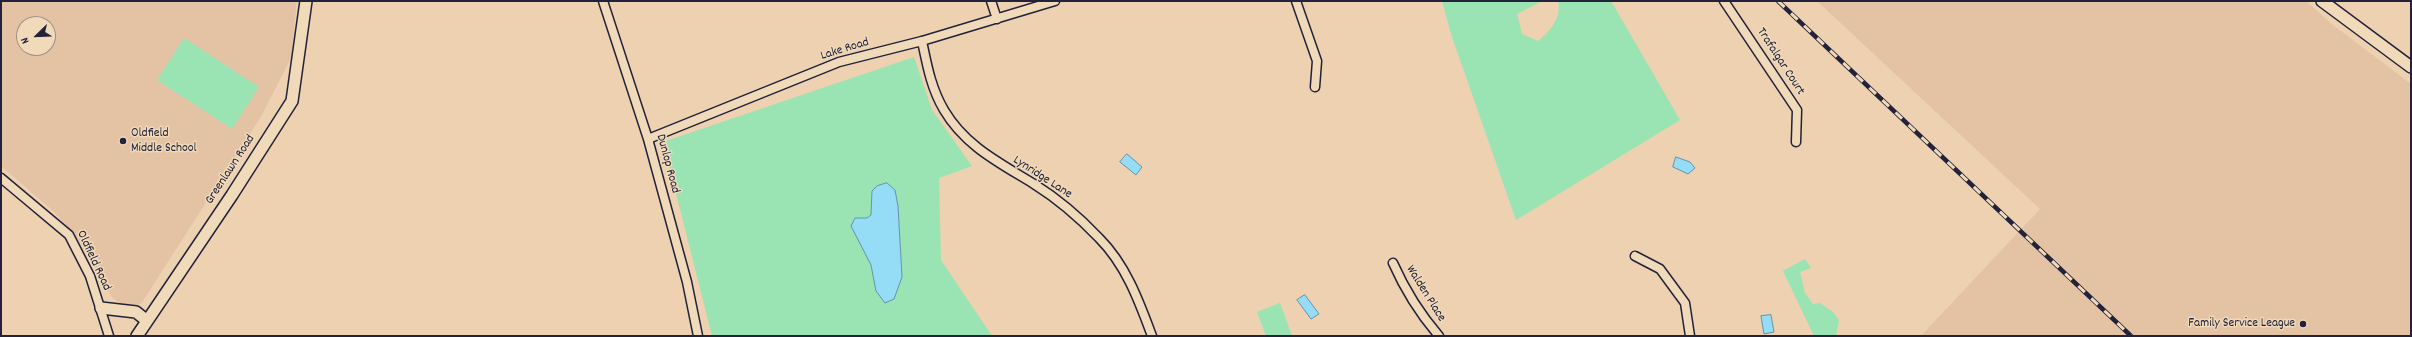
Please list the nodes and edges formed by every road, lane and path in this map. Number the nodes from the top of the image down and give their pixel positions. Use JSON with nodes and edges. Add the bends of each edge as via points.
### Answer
{"nodes":[{"id":1,"x":306,"y":1,"type":"edge"},
{"id":2,"x":603,"y":1,"type":"edge"},
{"id":3,"x":991,"y":1,"type":"edge"},
{"id":4,"x":1055,"y":1,"type":"edge"},
{"id":5,"x":1296,"y":1,"type":"edge"},
{"id":6,"x":1724,"y":1,"type":"edge"},
{"id":7,"x":2322,"y":1,"type":"edge"},
{"id":8,"x":997,"y":19,"type":"junction"},
{"id":9,"x":922,"y":41,"type":"junction"},
{"id":10,"x":2411,"y":67,"type":"edge"},
{"id":11,"x":1315,"y":87,"type":"dead end"},
{"id":12,"x":648,"y":139,"type":"junction"},
{"id":13,"x":1796,"y":142,"type":"dead end"},
{"id":14,"x":1,"y":178,"type":"edge"},
{"id":15,"x":1635,"y":256,"type":"dead end"},
{"id":16,"x":1393,"y":263,"type":"dead end"},
{"id":17,"x":101,"y":308,"type":"junction"},
{"id":18,"x":146,"y":320,"type":"junction"},
{"id":19,"x":110,"y":336,"type":"edge"},
{"id":20,"x":136,"y":336,"type":"edge"},
{"id":21,"x":698,"y":336,"type":"edge"},
{"id":22,"x":1152,"y":336,"type":"edge"},
{"id":23,"x":1439,"y":336,"type":"edge"},
{"id":24,"x":1690,"y":336,"type":"edge"}],
"edges":[{"from":1,"to":18,"type":"main road","name":"Greenlawn Road","via":[[292,101],[212,225]]},
{"from":2,"to":12,"type":"street","name":"Dunlop Road"},
{"from":3,"to":8,"type":"street"},
{"from":4,"to":8,"type":"street","name":"Lake Road"},
{"from":5,"to":11,"type":"street","via":[[1317,60]]},
{"from":6,"to":13,"type":"street","name":"Trafalgar Court","via":[[1797,110]]},
{"from":7,"to":10,"type":"main road"},
{"from":8,"to":9,"type":"street","name":"Lake Road"},
{"from":9,"to":12,"type":"street","name":"Lake Road","via":[[839,62]]},
{"from":9,"to":22,"type":"street","name":"Lynridge Lane","via":[[931,82],[944,111],[966,138],[989,158],[1041,189],[1073,213],[1100,239],[1118,261],[1136,295]]},
{"from":12,"to":21,"type":"street","name":"Dunlop Road","via":[[687,282]]},
{"from":14,"to":17,"type":"street","name":"Oldfield Road","via":[[69,235],[90,276]]},
{"from":15,"to":24,"type":"street","via":[[1660,269],[1684,303]]},
{"from":16,"to":23,"type":"street","name":"Walden Place","via":[[1404,288]]},
{"from":17,"to":18,"type":"main road","via":[[136,312]]},
{"from":17,"to":19,"type":"street","name":"Oldfield Road"},
{"from":18,"to":20,"type":"main road","name":"Greenlawn Road"}]}
